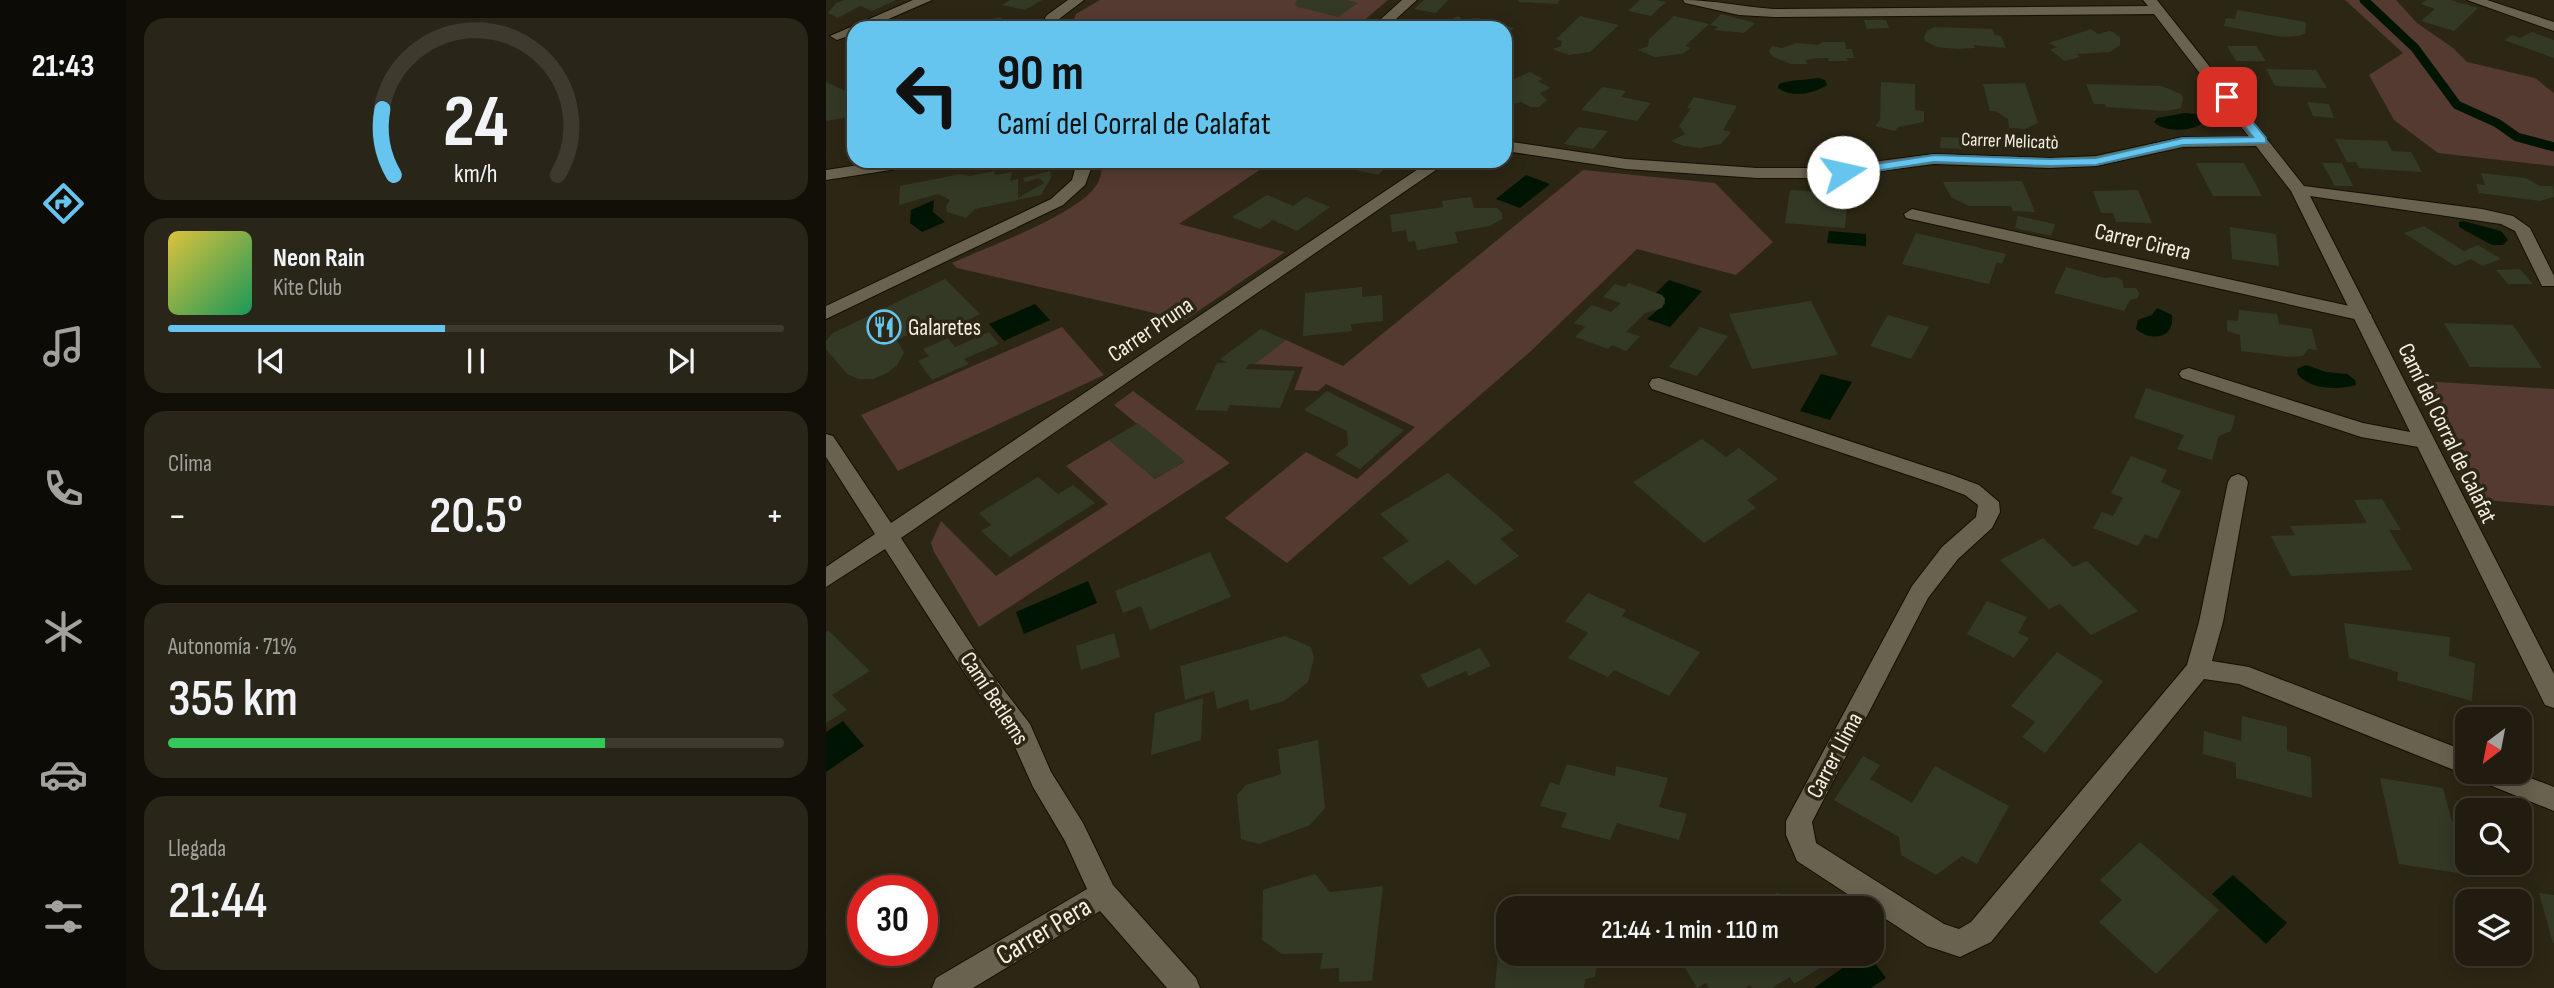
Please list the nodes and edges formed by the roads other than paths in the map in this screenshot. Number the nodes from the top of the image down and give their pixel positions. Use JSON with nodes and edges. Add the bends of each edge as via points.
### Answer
{"nodes":[{"id":1,"x":925,"y":0,"type":"edge"},
{"id":2,"x":1077,"y":0,"type":"edge"},
{"id":3,"x":1410,"y":0,"type":"edge"},
{"id":4,"x":1690,"y":0,"type":"edge"},
{"id":5,"x":2474,"y":0,"type":"edge"},
{"id":6,"x":2154,"y":5,"type":"edge"},
{"id":7,"x":874,"y":21,"type":"edge"},
{"id":8,"x":1053,"y":21,"type":"edge"},
{"id":9,"x":1386,"y":21,"type":"edge"},
{"id":10,"x":2554,"y":27,"type":"edge"},
{"id":11,"x":847,"y":32,"type":"edge"},
{"id":12,"x":837,"y":36,"type":"dead end"},
{"id":13,"x":2262,"y":141,"type":"junction"},
{"id":14,"x":1512,"y":147,"type":"edge"},
{"id":15,"x":871,"y":168,"type":"edge"},
{"id":16,"x":1082,"y":168,"type":"edge"},
{"id":17,"x":1431,"y":168,"type":"edge"},
{"id":18,"x":826,"y":175,"type":"edge"},
{"id":19,"x":2299,"y":190,"type":"junction"},
{"id":20,"x":1912,"y":214,"type":"dead end"},
{"id":21,"x":2548,"y":282,"type":"dead end"},
{"id":22,"x":826,"y":313,"type":"edge"},
{"id":23,"x":2363,"y":315,"type":"junction"},
{"id":24,"x":2189,"y":374,"type":"dead end"},
{"id":25,"x":1659,"y":384,"type":"dead end"},
{"id":26,"x":826,"y":441,"type":"edge"},
{"id":27,"x":2424,"y":441,"type":"junction"},
{"id":28,"x":2238,"y":482,"type":"dead end"},
{"id":29,"x":887,"y":538,"type":"junction"},
{"id":30,"x":826,"y":578,"type":"edge"},
{"id":31,"x":2198,"y":669,"type":"junction"},
{"id":32,"x":2554,"y":698,"type":"edge"},
{"id":33,"x":2455,"y":759,"type":"edge"},
{"id":34,"x":2516,"y":784,"type":"edge"},
{"id":35,"x":2554,"y":799,"type":"edge"},
{"id":36,"x":1104,"y":894,"type":"junction"},
{"id":37,"x":946,"y":988,"type":"edge"},
{"id":38,"x":1186,"y":988,"type":"edge"}],
"edges":[{"from":1,"to":7,"type":"street"},
{"from":2,"to":8,"type":"street"},
{"from":3,"to":9,"type":"street"},
{"from":4,"to":6,"type":"street","via":[[1758,13]]},
{"from":5,"to":10,"type":"street"},
{"from":6,"to":13,"type":"street","name":"Camí del Corral de Calafat"},
{"from":11,"to":12,"type":"street"},
{"from":13,"to":14,"type":"street","name":"Carrer Melicatò","via":[[2183,142],[2096,161],[1934,159],[1826,173],[1639,165]]},
{"from":13,"to":19,"type":"street","name":"Camí del Corral de Calafat"},
{"from":15,"to":18,"type":"street"},
{"from":16,"to":22,"type":"street","via":[[1079,182],[1057,202]]},
{"from":17,"to":29,"type":"street","name":"Carrer Pruna"},
{"from":19,"to":21,"type":"street","via":[[2507,220],[2522,228]]},
{"from":19,"to":23,"type":"street","name":"Camí del Corral de Calafat"},
{"from":20,"to":23,"type":"street","name":"Carrer Cirera"},
{"from":23,"to":27,"type":"street","name":"Camí del Corral de Calafat"},
{"from":24,"to":27,"type":"street","via":[[2361,430]]},
{"from":25,"to":31,"type":"street","name":"Carrer Llima","via":[[1945,480],[1988,502],[1984,522],[1950,553],[1920,592],[1799,821],[1798,835],[1806,852],[1937,936],[1960,943],[1981,932]]},
{"from":26,"to":29,"type":"street","name":"Camí Betlems"},
{"from":27,"to":32,"type":"street","name":"Camí del Corral de Calafat"},
{"from":28,"to":31,"type":"street","name":"Carrer Llima"},
{"from":29,"to":30,"type":"street","name":"Carrer Pruna"},
{"from":29,"to":36,"type":"street","name":"Camí Betlems","via":[[1021,732]]},
{"from":31,"to":33,"type":"street","via":[[2241,674]]},
{"from":34,"to":35,"type":"street"},
{"from":36,"to":37,"type":"street","name":"Carrer Pera"},
{"from":36,"to":38,"type":"street","name":"Camí Betlems"}]}
